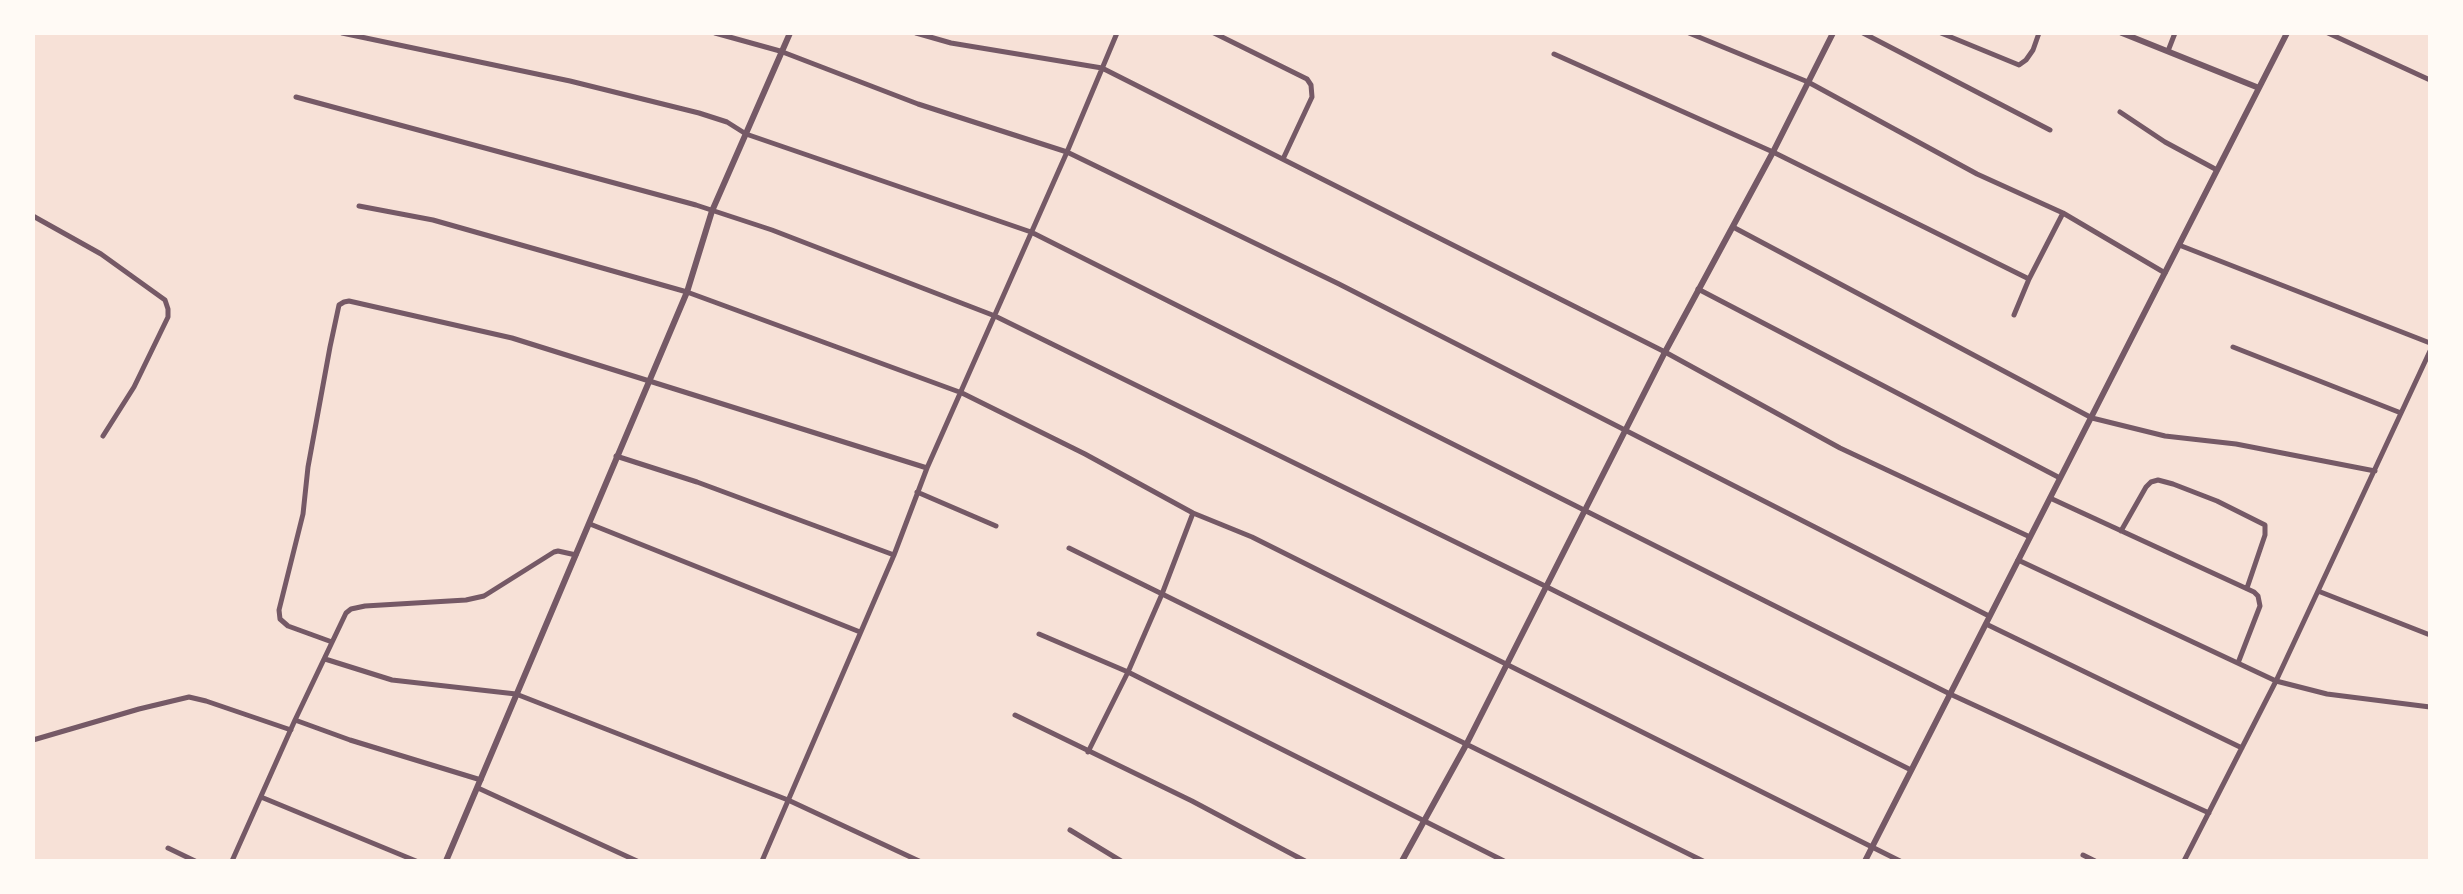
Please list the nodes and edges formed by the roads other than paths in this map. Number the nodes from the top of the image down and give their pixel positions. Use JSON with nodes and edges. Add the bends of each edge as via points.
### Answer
{"nodes":[{"id":1,"x":342,"y":33,"type":"edge"},
{"id":2,"x":715,"y":33,"type":"edge"},
{"id":3,"x":790,"y":33,"type":"edge"},
{"id":4,"x":916,"y":33,"type":"edge"},
{"id":5,"x":1117,"y":33,"type":"edge"},
{"id":6,"x":1214,"y":33,"type":"edge"},
{"id":7,"x":1689,"y":33,"type":"edge"},
{"id":8,"x":1833,"y":33,"type":"edge"},
{"id":9,"x":1863,"y":33,"type":"edge"},
{"id":10,"x":1941,"y":33,"type":"edge"},
{"id":11,"x":2039,"y":33,"type":"edge"},
{"id":12,"x":2122,"y":33,"type":"edge"},
{"id":13,"x":2175,"y":33,"type":"edge"},
{"id":14,"x":2287,"y":33,"type":"edge"},
{"id":15,"x":2328,"y":33,"type":"edge"},
{"id":16,"x":780,"y":51,"type":"junction"},
{"id":17,"x":2168,"y":51,"type":"junction"},
{"id":18,"x":1554,"y":54,"type":"dead end"},
{"id":19,"x":1102,"y":68,"type":"junction"},
{"id":20,"x":2430,"y":80,"type":"edge"},
{"id":21,"x":1808,"y":82,"type":"junction"},
{"id":22,"x":2259,"y":88,"type":"junction"},
{"id":23,"x":296,"y":97,"type":"dead end"},
{"id":24,"x":2120,"y":112,"type":"dead end"},
{"id":25,"x":2050,"y":130,"type":"dead end"},
{"id":26,"x":746,"y":134,"type":"junction"},
{"id":27,"x":1067,"y":152,"type":"junction"},
{"id":28,"x":1773,"y":152,"type":"junction"},
{"id":29,"x":1283,"y":159,"type":"junction"},
{"id":30,"x":2217,"y":170,"type":"junction"},
{"id":31,"x":359,"y":206,"type":"dead end"},
{"id":32,"x":712,"y":211,"type":"junction"},
{"id":33,"x":2063,"y":214,"type":"junction"},
{"id":34,"x":33,"y":215,"type":"edge"},
{"id":35,"x":1732,"y":227,"type":"junction"},
{"id":36,"x":1031,"y":232,"type":"junction"},
{"id":37,"x":2179,"y":245,"type":"junction"},
{"id":38,"x":2165,"y":273,"type":"junction"},
{"id":39,"x":2029,"y":279,"type":"junction"},
{"id":40,"x":1698,"y":289,"type":"junction"},
{"id":41,"x":687,"y":292,"type":"junction"},
{"id":42,"x":2014,"y":315,"type":"dead end"},
{"id":43,"x":995,"y":316,"type":"junction"},
{"id":44,"x":2430,"y":343,"type":"edge"},
{"id":45,"x":2233,"y":347,"type":"dead end"},
{"id":46,"x":2430,"y":351,"type":"edge"},
{"id":47,"x":1665,"y":352,"type":"junction"},
{"id":48,"x":649,"y":380,"type":"junction"},
{"id":49,"x":962,"y":393,"type":"junction"},
{"id":50,"x":2401,"y":413,"type":"junction"},
{"id":51,"x":2092,"y":418,"type":"junction"},
{"id":52,"x":1625,"y":429,"type":"junction"},
{"id":53,"x":103,"y":436,"type":"dead end"},
{"id":54,"x":616,"y":456,"type":"junction"},
{"id":55,"x":927,"y":468,"type":"junction"},
{"id":56,"x":2375,"y":471,"type":"junction"},
{"id":57,"x":2060,"y":478,"type":"junction"},
{"id":58,"x":917,"y":492,"type":"junction"},
{"id":59,"x":2050,"y":498,"type":"junction"},
{"id":60,"x":1584,"y":509,"type":"junction"},
{"id":61,"x":1193,"y":513,"type":"junction"},
{"id":62,"x":590,"y":524,"type":"junction"},
{"id":63,"x":996,"y":526,"type":"dead end"},
{"id":64,"x":2121,"y":531,"type":"junction"},
{"id":65,"x":2030,"y":537,"type":"junction"},
{"id":66,"x":1069,"y":548,"type":"dead end"},
{"id":67,"x":576,"y":555,"type":"junction"},
{"id":68,"x":894,"y":555,"type":"junction"},
{"id":69,"x":2018,"y":560,"type":"junction"},
{"id":70,"x":1545,"y":586,"type":"junction"},
{"id":71,"x":2247,"y":588,"type":"junction"},
{"id":72,"x":2318,"y":591,"type":"junction"},
{"id":73,"x":1162,"y":594,"type":"junction"},
{"id":74,"x":1989,"y":616,"type":"junction"},
{"id":75,"x":1986,"y":624,"type":"junction"},
{"id":76,"x":860,"y":632,"type":"junction"},
{"id":77,"x":1039,"y":634,"type":"dead end"},
{"id":78,"x":2430,"y":635,"type":"edge"},
{"id":79,"x":332,"y":642,"type":"junction"},
{"id":80,"x":325,"y":659,"type":"junction"},
{"id":81,"x":2238,"y":663,"type":"junction"},
{"id":82,"x":1506,"y":665,"type":"junction"},
{"id":83,"x":1128,"y":673,"type":"junction"},
{"id":84,"x":2277,"y":681,"type":"junction"},
{"id":85,"x":516,"y":694,"type":"junction"},
{"id":86,"x":1950,"y":694,"type":"junction"},
{"id":87,"x":2430,"y":707,"type":"edge"},
{"id":88,"x":1015,"y":715,"type":"dead end"},
{"id":89,"x":295,"y":720,"type":"junction"},
{"id":90,"x":291,"y":730,"type":"junction"},
{"id":91,"x":33,"y":740,"type":"edge"},
{"id":92,"x":1466,"y":744,"type":"junction"},
{"id":93,"x":2242,"y":748,"type":"junction"},
{"id":94,"x":1088,"y":752,"type":"junction"},
{"id":95,"x":1911,"y":770,"type":"junction"},
{"id":96,"x":481,"y":780,"type":"junction"},
{"id":97,"x":478,"y":788,"type":"junction"},
{"id":98,"x":261,"y":797,"type":"junction"},
{"id":99,"x":788,"y":800,"type":"junction"},
{"id":100,"x":2209,"y":813,"type":"junction"},
{"id":101,"x":1423,"y":821,"type":"junction"},
{"id":102,"x":1070,"y":830,"type":"dead end"},
{"id":103,"x":1872,"y":846,"type":"junction"},
{"id":104,"x":168,"y":848,"type":"dead end"},
{"id":105,"x":2083,"y":855,"type":"dead end"},
{"id":106,"x":195,"y":861,"type":"edge"},
{"id":107,"x":232,"y":861,"type":"edge"},
{"id":108,"x":416,"y":861,"type":"edge"},
{"id":109,"x":446,"y":861,"type":"edge"},
{"id":110,"x":637,"y":861,"type":"edge"},
{"id":111,"x":762,"y":861,"type":"edge"},
{"id":112,"x":919,"y":861,"type":"edge"},
{"id":113,"x":1121,"y":861,"type":"edge"},
{"id":114,"x":1305,"y":861,"type":"edge"},
{"id":115,"x":1402,"y":861,"type":"edge"},
{"id":116,"x":1504,"y":861,"type":"edge"},
{"id":117,"x":1703,"y":861,"type":"edge"},
{"id":118,"x":1865,"y":861,"type":"edge"},
{"id":119,"x":1900,"y":861,"type":"edge"},
{"id":120,"x":2095,"y":861,"type":"edge"},
{"id":121,"x":2184,"y":861,"type":"edge"}],
"edges":[{"from":1,"to":26,"type":"street","via":[[665,104],[727,122]]},
{"from":2,"to":16,"type":"street"},
{"from":3,"to":16,"type":"street"},
{"from":4,"to":19,"type":"street"},
{"from":5,"to":19,"type":"street"},
{"from":6,"to":29,"type":"street","via":[[1311,85],[1312,97]]},
{"from":7,"to":21,"type":"street"},
{"from":8,"to":21,"type":"street"},
{"from":9,"to":25,"type":"street"},
{"from":10,"to":11,"type":"street","via":[[2019,65],[2034,50]]},
{"from":12,"to":17,"type":"street"},
{"from":13,"to":17,"type":"street"},
{"from":14,"to":22,"type":"street"},
{"from":15,"to":20,"type":"street"},
{"from":16,"to":26,"type":"street"},
{"from":16,"to":27,"type":"street","via":[[918,104]]},
{"from":17,"to":22,"type":"street"},
{"from":18,"to":28,"type":"street"},
{"from":19,"to":27,"type":"street"},
{"from":19,"to":29,"type":"street"},
{"from":21,"to":28,"type":"street"},
{"from":21,"to":33,"type":"street","via":[[1978,174]]},
{"from":22,"to":30,"type":"street"},
{"from":23,"to":32,"type":"street"},
{"from":24,"to":30,"type":"street"},
{"from":26,"to":32,"type":"street"},
{"from":26,"to":36,"type":"street"},
{"from":27,"to":36,"type":"street"},
{"from":27,"to":52,"type":"street"},
{"from":28,"to":35,"type":"street"},
{"from":28,"to":39,"type":"street"},
{"from":29,"to":47,"type":"street"},
{"from":30,"to":37,"type":"street"},
{"from":31,"to":41,"type":"street","via":[[433,220]]},
{"from":32,"to":41,"type":"street"},
{"from":32,"to":43,"type":"street"},
{"from":33,"to":38,"type":"street"},
{"from":33,"to":39,"type":"street"},
{"from":34,"to":53,"type":"street","via":[[101,254],[165,300],[168,309],[134,387]]},
{"from":35,"to":40,"type":"street"},
{"from":35,"to":51,"type":"street"},
{"from":36,"to":43,"type":"street"},
{"from":36,"to":60,"type":"street"},
{"from":37,"to":38,"type":"street"},
{"from":37,"to":44,"type":"street"},
{"from":38,"to":51,"type":"street"},
{"from":39,"to":42,"type":"street"},
{"from":40,"to":47,"type":"street"},
{"from":40,"to":57,"type":"street"},
{"from":41,"to":48,"type":"street"},
{"from":41,"to":49,"type":"street"},
{"from":43,"to":49,"type":"street"},
{"from":43,"to":70,"type":"street"},
{"from":45,"to":50,"type":"street"},
{"from":46,"to":50,"type":"street"},
{"from":47,"to":52,"type":"street"},
{"from":47,"to":65,"type":"street","via":[[1840,448]]},
{"from":48,"to":54,"type":"street"},
{"from":48,"to":55,"type":"street"},
{"from":48,"to":79,"type":"street","via":[[512,338],[349,300],[339,305],[303,514],[279,610],[280,619],[288,626]]},
{"from":49,"to":55,"type":"street"},
{"from":49,"to":61,"type":"street"},
{"from":50,"to":56,"type":"street"},
{"from":51,"to":56,"type":"street","via":[[2165,436],[2236,444]]},
{"from":51,"to":57,"type":"street"},
{"from":52,"to":60,"type":"street"},
{"from":52,"to":74,"type":"street"},
{"from":54,"to":62,"type":"street"},
{"from":54,"to":68,"type":"street"},
{"from":55,"to":58,"type":"street"},
{"from":56,"to":72,"type":"street"},
{"from":57,"to":59,"type":"street"},
{"from":58,"to":63,"type":"street"},
{"from":58,"to":68,"type":"street"},
{"from":59,"to":64,"type":"street"},
{"from":59,"to":65,"type":"street"},
{"from":60,"to":70,"type":"street"},
{"from":60,"to":86,"type":"street"},
{"from":61,"to":73,"type":"street"},
{"from":61,"to":82,"type":"street","via":[[1252,537]]},
{"from":62,"to":67,"type":"street"},
{"from":62,"to":76,"type":"street"},
{"from":64,"to":71,"type":"street"},
{"from":64,"to":71,"type":"street","via":[[2151,482],[2173,484],[2217,501],[2264,525],[2265,535]]},
{"from":65,"to":69,"type":"street"},
{"from":66,"to":73,"type":"street"},
{"from":67,"to":79,"type":"street","via":[[554,552],[484,596],[351,609]]},
{"from":67,"to":85,"type":"street"},
{"from":68,"to":76,"type":"street"},
{"from":69,"to":74,"type":"street"},
{"from":69,"to":81,"type":"street"},
{"from":70,"to":82,"type":"street"},
{"from":70,"to":95,"type":"street"},
{"from":71,"to":81,"type":"street","via":[[2258,596],[2260,606]]},
{"from":72,"to":78,"type":"street"},
{"from":72,"to":84,"type":"street"},
{"from":73,"to":83,"type":"street"},
{"from":73,"to":92,"type":"street"},
{"from":74,"to":75,"type":"street"},
{"from":75,"to":86,"type":"street"},
{"from":75,"to":93,"type":"street"},
{"from":76,"to":99,"type":"street"},
{"from":77,"to":83,"type":"street"},
{"from":79,"to":80,"type":"street"},
{"from":80,"to":85,"type":"street","via":[[392,680]]},
{"from":80,"to":89,"type":"street"},
{"from":81,"to":84,"type":"street"},
{"from":82,"to":92,"type":"street"},
{"from":82,"to":103,"type":"street"},
{"from":83,"to":94,"type":"street"},
{"from":83,"to":101,"type":"street"},
{"from":84,"to":87,"type":"street","via":[[2327,694]]},
{"from":84,"to":93,"type":"street"},
{"from":85,"to":96,"type":"street"},
{"from":85,"to":99,"type":"street"},
{"from":86,"to":95,"type":"street"},
{"from":86,"to":100,"type":"street"},
{"from":88,"to":94,"type":"street"},
{"from":89,"to":90,"type":"street"},
{"from":89,"to":96,"type":"street"},
{"from":90,"to":91,"type":"street","via":[[189,697]]},
{"from":90,"to":98,"type":"street"},
{"from":92,"to":101,"type":"street"},
{"from":92,"to":117,"type":"street"},
{"from":93,"to":100,"type":"street"},
{"from":94,"to":114,"type":"street"},
{"from":95,"to":103,"type":"street"},
{"from":96,"to":97,"type":"street"},
{"from":97,"to":109,"type":"street"},
{"from":97,"to":110,"type":"street"},
{"from":98,"to":107,"type":"street"},
{"from":98,"to":108,"type":"street"},
{"from":99,"to":111,"type":"street"},
{"from":99,"to":112,"type":"street"},
{"from":100,"to":121,"type":"street"},
{"from":101,"to":115,"type":"street"},
{"from":101,"to":116,"type":"street"},
{"from":102,"to":113,"type":"street"},
{"from":103,"to":118,"type":"street"},
{"from":103,"to":119,"type":"street"},
{"from":104,"to":106,"type":"street"},
{"from":105,"to":120,"type":"street"}]}
